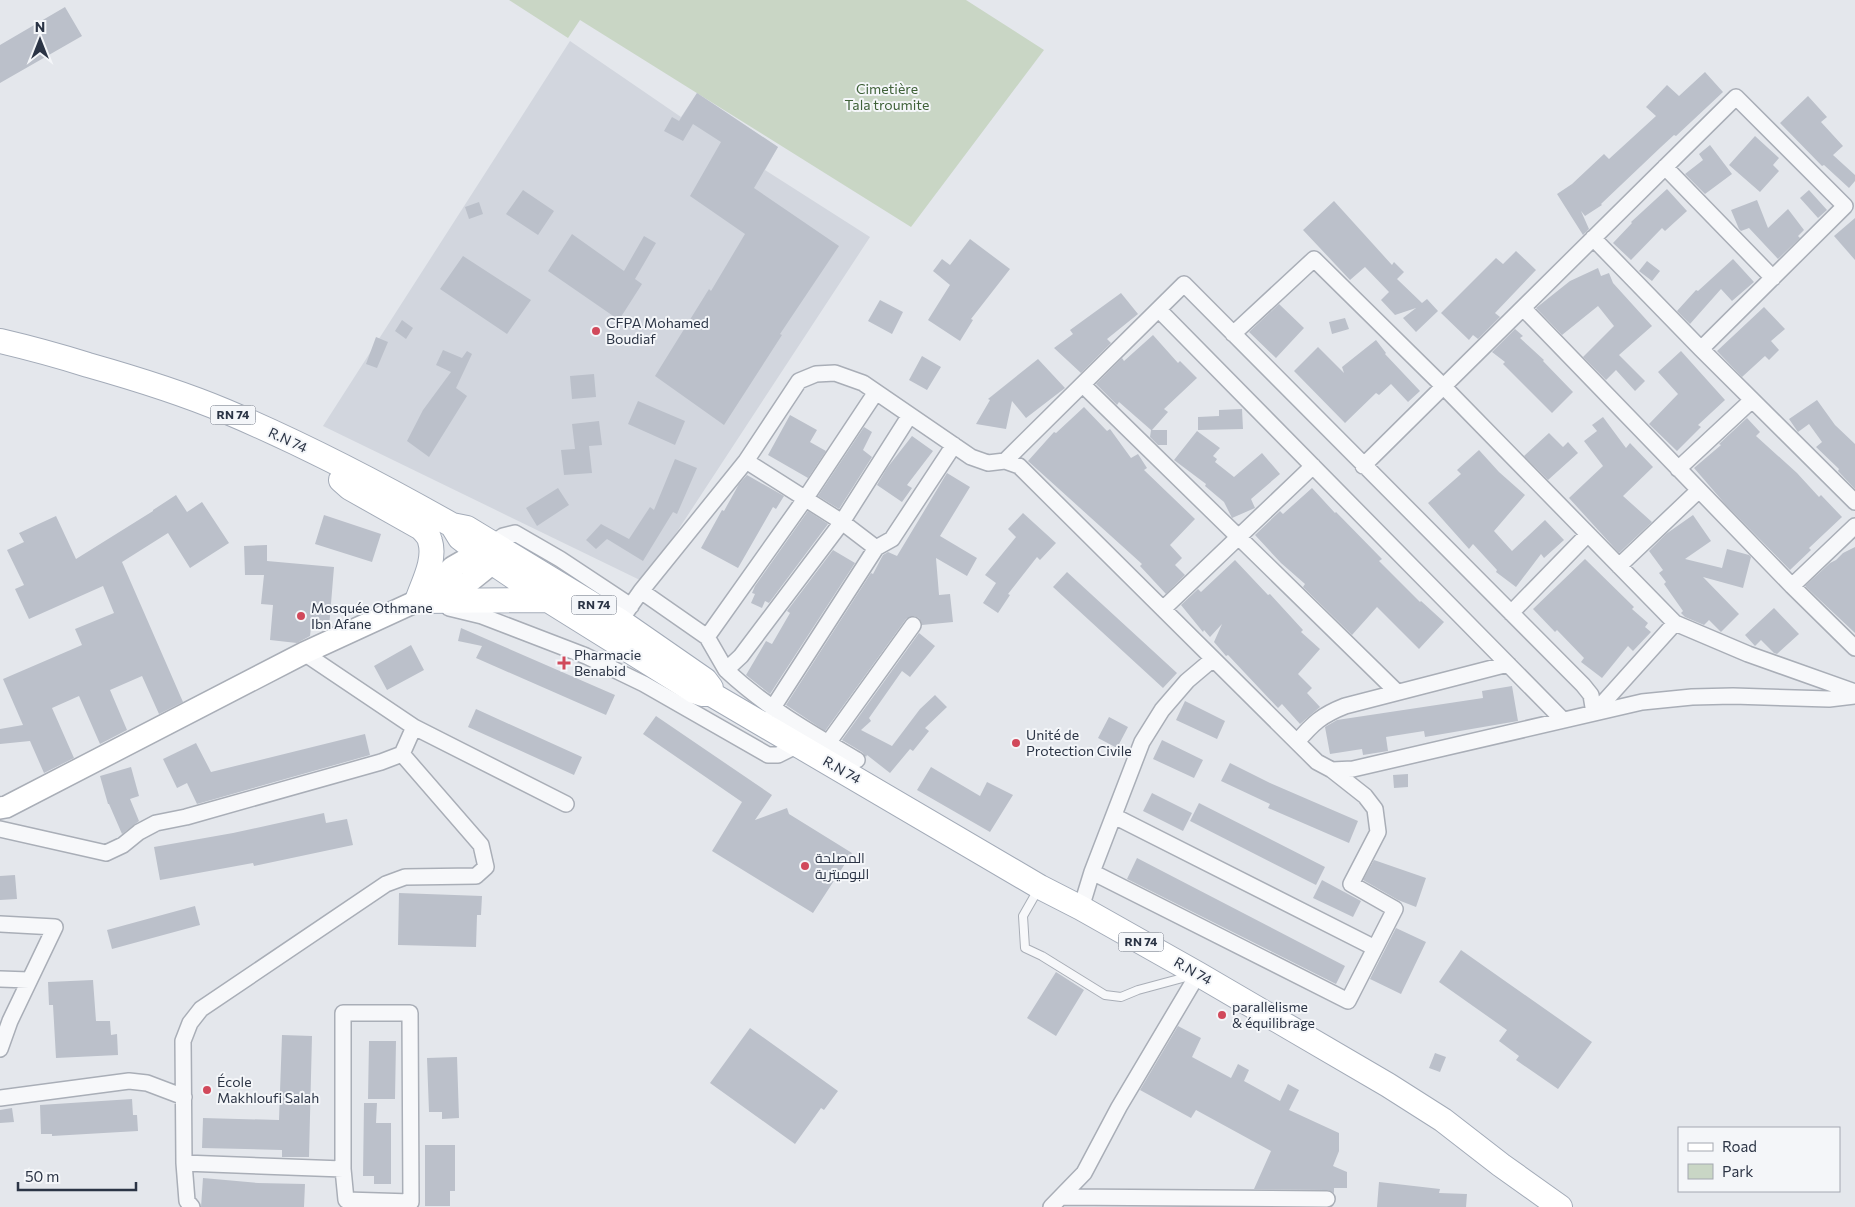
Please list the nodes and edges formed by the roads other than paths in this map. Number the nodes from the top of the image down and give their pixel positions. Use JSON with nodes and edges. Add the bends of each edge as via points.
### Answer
{"nodes":[{"id":1,"x":1665,"y":167,"type":"junction"},
{"id":2,"x":1593,"y":238,"type":"junction"},
{"id":3,"x":1773,"y":278,"type":"junction"},
{"id":4,"x":1523,"y":308,"type":"junction"},
{"id":5,"x":1159,"y":310,"type":"junction"},
{"id":6,"x":1233,"y":334,"type":"junction"},
{"id":7,"x":0,"y":342,"type":"edge"},
{"id":8,"x":1701,"y":349,"type":"junction"},
{"id":9,"x":1083,"y":384,"type":"junction"},
{"id":10,"x":1444,"y":387,"type":"junction"},
{"id":11,"x":876,"y":392,"type":"junction"},
{"id":12,"x":1752,"y":400,"type":"junction"},
{"id":13,"x":910,"y":416,"type":"junction"},
{"id":14,"x":954,"y":445,"type":"junction"},
{"id":15,"x":332,"y":460,"type":"junction"},
{"id":16,"x":746,"y":461,"type":"junction"},
{"id":17,"x":1005,"y":461,"type":"junction"},
{"id":18,"x":1313,"y":466,"type":"junction"},
{"id":19,"x":1364,"y":466,"type":"junction"},
{"id":20,"x":1678,"y":469,"type":"junction"},
{"id":21,"x":1699,"y":490,"type":"junction"},
{"id":22,"x":805,"y":499,"type":"junction"},
{"id":23,"x":1855,"y":502,"type":"edge"},
{"id":24,"x":842,"y":522,"type":"junction"},
{"id":25,"x":1855,"y":526,"type":"edge"},
{"id":26,"x":1588,"y":534,"type":"junction"},
{"id":27,"x":1240,"y":538,"type":"junction"},
{"id":28,"x":876,"y":548,"type":"junction"},
{"id":29,"x":493,"y":552,"type":"junction"},
{"id":30,"x":1619,"y":566,"type":"junction"},
{"id":31,"x":1792,"y":586,"type":"junction"},
{"id":32,"x":641,"y":591,"type":"junction"},
{"id":33,"x":548,"y":600,"type":"junction"},
{"id":34,"x":418,"y":601,"type":"junction"},
{"id":35,"x":1163,"y":610,"type":"junction"},
{"id":36,"x":625,"y":613,"type":"junction"},
{"id":37,"x":1511,"y":613,"type":"junction"},
{"id":38,"x":1675,"y":624,"type":"junction"},
{"id":39,"x":913,"y":625,"type":"dead end"},
{"id":40,"x":708,"y":637,"type":"junction"},
{"id":41,"x":1855,"y":648,"type":"edge"},
{"id":42,"x":304,"y":653,"type":"junction"},
{"id":43,"x":1213,"y":659,"type":"junction"},
{"id":44,"x":1508,"y":664,"type":"junction"},
{"id":45,"x":726,"y":670,"type":"junction"},
{"id":46,"x":1397,"y":692,"type":"junction"},
{"id":47,"x":1855,"y":692,"type":"edge"},
{"id":48,"x":1855,"y":696,"type":"edge"},
{"id":49,"x":716,"y":697,"type":"junction"},
{"id":50,"x":772,"y":709,"type":"junction"},
{"id":51,"x":1594,"y":713,"type":"junction"},
{"id":52,"x":706,"y":720,"type":"junction"},
{"id":53,"x":1563,"y":720,"type":"junction"},
{"id":54,"x":414,"y":727,"type":"junction"},
{"id":55,"x":1297,"y":742,"type":"junction"},
{"id":56,"x":828,"y":743,"type":"junction"},
{"id":57,"x":798,"y":745,"type":"junction"},
{"id":58,"x":402,"y":754,"type":"junction"},
{"id":59,"x":857,"y":760,"type":"dead end"},
{"id":60,"x":1332,"y":770,"type":"junction"},
{"id":61,"x":566,"y":804,"type":"dead end"},
{"id":62,"x":0,"y":808,"type":"edge"},
{"id":63,"x":1114,"y":816,"type":"junction"},
{"id":64,"x":0,"y":829,"type":"edge"},
{"id":65,"x":1092,"y":872,"type":"junction"},
{"id":66,"x":1040,"y":886,"type":"junction"},
{"id":67,"x":1081,"y":908,"type":"junction"},
{"id":68,"x":0,"y":924,"type":"edge"},
{"id":69,"x":1375,"y":948,"type":"junction"},
{"id":70,"x":1198,"y":974,"type":"junction"},
{"id":71,"x":0,"y":978,"type":"edge"},
{"id":72,"x":29,"y":980,"type":"junction"},
{"id":73,"x":5,"y":1020,"type":"edge"},
{"id":74,"x":0,"y":1049,"type":"edge"},
{"id":75,"x":184,"y":1097,"type":"junction"},
{"id":76,"x":0,"y":1098,"type":"edge"},
{"id":77,"x":184,"y":1163,"type":"junction"},
{"id":78,"x":343,"y":1169,"type":"junction"},
{"id":79,"x":1327,"y":1199,"type":"dead end"},
{"id":80,"x":1056,"y":1202,"type":"edge"},
{"id":81,"x":192,"y":1207,"type":"edge"},
{"id":82,"x":1560,"y":1207,"type":"edge"}],
"edges":[{"from":1,"to":2,"type":"street"},
{"from":1,"to":3,"type":"street"},
{"from":1,"to":3,"type":"street","via":[[1736,96],[1845,206]]},
{"from":2,"to":4,"type":"street"},
{"from":2,"to":8,"type":"street"},
{"from":3,"to":8,"type":"street"},
{"from":4,"to":10,"type":"street"},
{"from":4,"to":20,"type":"street"},
{"from":5,"to":6,"type":"street","via":[[1184,284]]},
{"from":5,"to":9,"type":"street"},
{"from":5,"to":18,"type":"street"},
{"from":6,"to":10,"type":"street","via":[[1314,259]]},
{"from":6,"to":19,"type":"street"},
{"from":7,"to":15,"type":"main road","name":"R.N 74","number":"RN 74","via":[[29,347],[140,380],[224,411]]},
{"from":8,"to":12,"type":"street"},
{"from":9,"to":17,"type":"street"},
{"from":9,"to":27,"type":"street"},
{"from":10,"to":19,"type":"street"},
{"from":10,"to":26,"type":"street"},
{"from":11,"to":13,"type":"street"},
{"from":11,"to":16,"type":"street","via":[[863,383],[835,373],[816,374],[799,381]]},
{"from":11,"to":22,"type":"street"},
{"from":12,"to":20,"type":"street"},
{"from":12,"to":23,"type":"street"},
{"from":13,"to":14,"type":"street"},
{"from":13,"to":24,"type":"street"},
{"from":14,"to":17,"type":"street","via":[[970,457],[988,463]]},
{"from":14,"to":28,"type":"street","via":[[892,539]]},
{"from":15,"to":29,"type":"main road","name":"R.N 74","number":"RN 74","via":[[452,525],[467,528]]},
{"from":15,"to":34,"type":"main road","via":[[341,479],[350,488],[421,528],[430,538],[431,561]]},
{"from":16,"to":22,"type":"street"},
{"from":16,"to":32,"type":"street"},
{"from":17,"to":35,"type":"street","via":[[1019,466]]},
{"from":18,"to":27,"type":"street"},
{"from":18,"to":44,"type":"street"},
{"from":19,"to":37,"type":"street"},
{"from":20,"to":21,"type":"street"},
{"from":21,"to":30,"type":"street"},
{"from":21,"to":31,"type":"street"},
{"from":22,"to":24,"type":"street"},
{"from":22,"to":40,"type":"street"},
{"from":24,"to":28,"type":"street"},
{"from":24,"to":45,"type":"street","via":[[741,656]]},
{"from":25,"to":31,"type":"street"},
{"from":26,"to":30,"type":"street"},
{"from":26,"to":37,"type":"street"},
{"from":27,"to":35,"type":"street"},
{"from":27,"to":46,"type":"street"},
{"from":28,"to":50,"type":"street"},
{"from":29,"to":33,"type":"main road","name":"R.N 74","number":"RN 74"},
{"from":29,"to":34,"type":"street","via":[[453,567]]},
{"from":29,"to":36,"type":"main road","name":"R.N 74","number":"RN 74"},
{"from":30,"to":38,"type":"street"},
{"from":31,"to":41,"type":"street"},
{"from":32,"to":36,"type":"street"},
{"from":32,"to":40,"type":"street"},
{"from":33,"to":34,"type":"main road"},
{"from":33,"to":49,"type":"main road","name":"R.N 74","number":"RN 74","via":[[694,691]]},
{"from":34,"to":42,"type":"street"},
{"from":34,"to":52,"type":"street","via":[[482,616],[586,656],[644,684]]},
{"from":35,"to":43,"type":"street"},
{"from":36,"to":49,"type":"main road","name":"R.N 74","number":"RN 74","via":[[705,680]]},
{"from":37,"to":51,"type":"street","via":[[1583,685],[1591,695]]},
{"from":38,"to":47,"type":"street"},
{"from":38,"to":51,"type":"street"},
{"from":39,"to":56,"type":"street"},
{"from":40,"to":45,"type":"street"},
{"from":42,"to":54,"type":"street"},
{"from":42,"to":62,"type":"street"},
{"from":43,"to":55,"type":"street"},
{"from":43,"to":63,"type":"street","via":[[1187,681],[1162,710],[1142,742]]},
{"from":44,"to":46,"type":"street"},
{"from":44,"to":53,"type":"street"},
{"from":45,"to":50,"type":"street"},
{"from":46,"to":55,"type":"street","via":[[1325,714]]},
{"from":48,"to":51,"type":"street","via":[[1692,698],[1642,702]]},
{"from":49,"to":52,"type":"street"},
{"from":49,"to":57,"type":"main road","name":"R.N 74","number":"RN 74"},
{"from":50,"to":56,"type":"street"},
{"from":51,"to":53,"type":"street"},
{"from":52,"to":57,"type":"street","via":[[768,755],[778,755]]},
{"from":53,"to":60,"type":"street","via":[[1353,769]]},
{"from":54,"to":58,"type":"street"},
{"from":54,"to":61,"type":"street"},
{"from":55,"to":60,"type":"street","via":[[1317,762]]},
{"from":56,"to":59,"type":"street"},
{"from":57,"to":66,"type":"main road","name":"R.N 74","number":"RN 74"},
{"from":58,"to":64,"type":"street","via":[[156,823],[106,853]]},
{"from":58,"to":75,"type":"street","via":[[481,845],[486,867],[476,876],[405,877],[386,884],[202,1009],[190,1023],[183,1041]]},
{"from":60,"to":69,"type":"street","via":[[1375,809],[1378,832],[1351,884],[1395,909]]},
{"from":63,"to":65,"type":"street"},
{"from":63,"to":69,"type":"street"},
{"from":65,"to":67,"type":"street"},
{"from":65,"to":69,"type":"street","via":[[1348,1001]]},
{"from":66,"to":67,"type":"main road","name":"R.N 74","number":"RN 74"},
{"from":66,"to":70,"type":"lane","via":[[1023,916],[1024,948],[1105,995],[1121,997]]},
{"from":67,"to":70,"type":"main road","name":"R.N 74","number":"RN 74"},
{"from":68,"to":72,"type":"street","via":[[55,927]]},
{"from":70,"to":80,"type":"street","via":[[1084,1173]]},
{"from":70,"to":82,"type":"main road","name":"R.N 74","number":"RN 74","via":[[1443,1120]]},
{"from":71,"to":72,"type":"street"},
{"from":72,"to":73,"type":"street"},
{"from":73,"to":74,"type":"street"},
{"from":75,"to":76,"type":"street","via":[[147,1083],[129,1081]]},
{"from":75,"to":77,"type":"street"},
{"from":77,"to":78,"type":"street"},
{"from":77,"to":81,"type":"street","via":[[187,1201]]},
{"from":78,"to":78,"type":"street","via":[[346,1200],[411,1202],[410,1013],[343,1013]]},
{"from":79,"to":80,"type":"street"}]}
